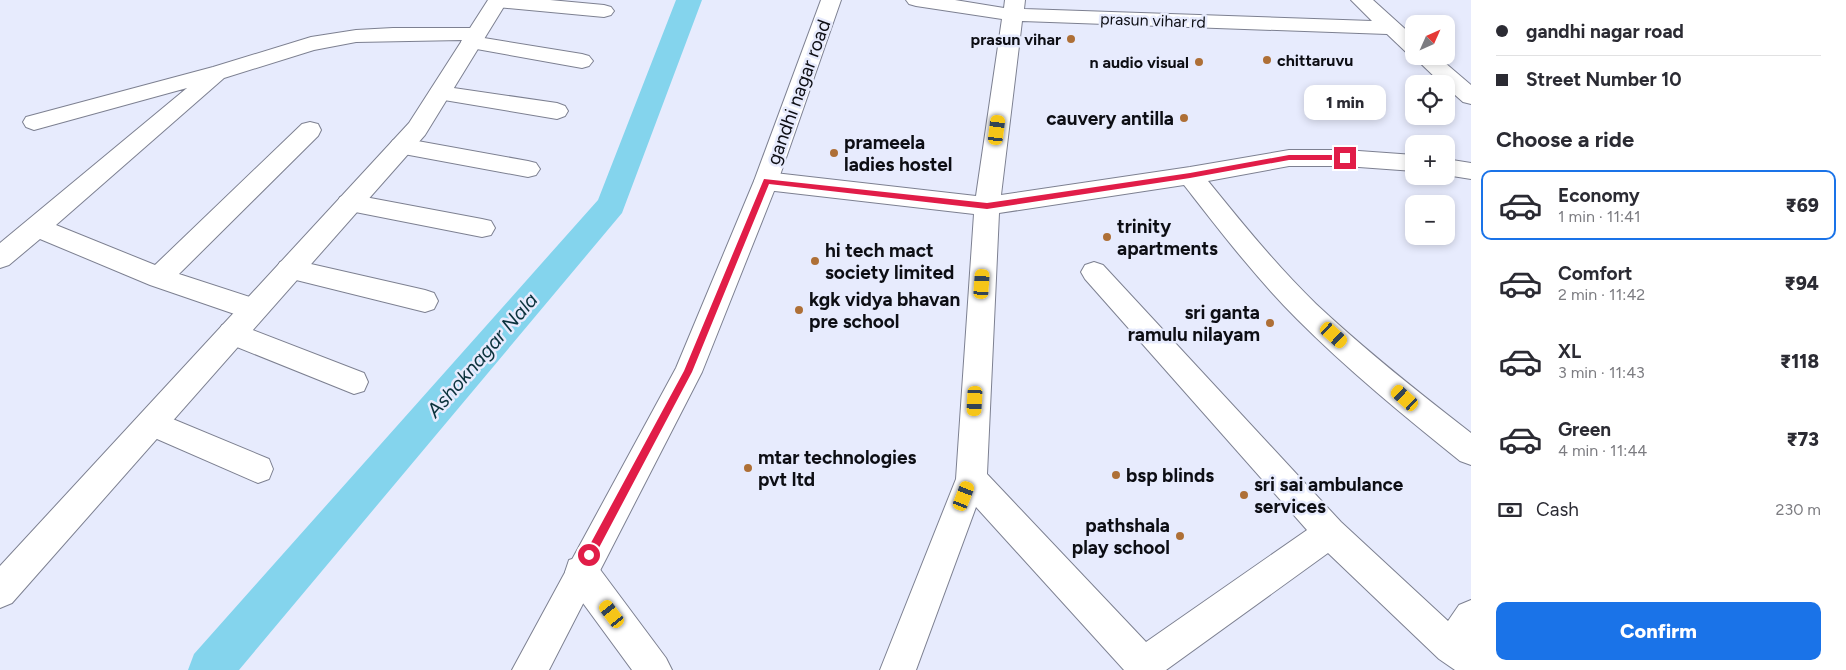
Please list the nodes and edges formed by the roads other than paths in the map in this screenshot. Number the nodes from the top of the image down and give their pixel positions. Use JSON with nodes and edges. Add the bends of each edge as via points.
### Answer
{"nodes":[{"id":1,"x":497,"y":0,"type":"edge"},
{"id":2,"x":831,"y":0,"type":"edge"},
{"id":3,"x":916,"y":0,"type":"edge"},
{"id":4,"x":1365,"y":1,"type":"edge"},
{"id":5,"x":1014,"y":7,"type":"edge"},
{"id":6,"x":604,"y":12,"type":"dead end"},
{"id":7,"x":1391,"y":28,"type":"junction"},
{"id":8,"x":474,"y":38,"type":"junction"},
{"id":9,"x":1405,"y":40,"type":"edge"},
{"id":10,"x":582,"y":61,"type":"dead end"},
{"id":11,"x":1434,"y":65,"type":"edge"},
{"id":12,"x":220,"y":72,"type":"junction"},
{"id":13,"x":440,"y":93,"type":"junction"},
{"id":14,"x":1471,"y":97,"type":"edge"},
{"id":15,"x":557,"y":110,"type":"dead end"},
{"id":16,"x":34,"y":122,"type":"dead end"},
{"id":17,"x":310,"y":130,"type":"dead end"},
{"id":18,"x":401,"y":146,"type":"junction"},
{"id":19,"x":1405,"y":162,"type":"edge"},
{"id":20,"x":1455,"y":168,"type":"edge"},
{"id":21,"x":528,"y":169,"type":"dead end"},
{"id":22,"x":1471,"y":171,"type":"edge"},
{"id":23,"x":1190,"y":176,"type":"junction"},
{"id":24,"x":766,"y":181,"type":"junction"},
{"id":25,"x":349,"y":203,"type":"junction"},
{"id":26,"x":987,"y":206,"type":"junction"},
{"id":27,"x":37,"y":227,"type":"junction"},
{"id":28,"x":482,"y":228,"type":"dead end"},
{"id":29,"x":2,"y":256,"type":"edge"},
{"id":30,"x":289,"y":269,"type":"junction"},
{"id":31,"x":1094,"y":272,"type":"dead end"},
{"id":32,"x":158,"y":278,"type":"junction"},
{"id":33,"x":425,"y":301,"type":"dead end"},
{"id":34,"x":252,"y":309,"type":"junction"},
{"id":35,"x":232,"y":333,"type":"junction"},
{"id":36,"x":354,"y":382,"type":"dead end"},
{"id":37,"x":151,"y":423,"type":"junction"},
{"id":38,"x":1471,"y":451,"type":"edge"},
{"id":39,"x":258,"y":469,"type":"dead end"},
{"id":40,"x":971,"y":479,"type":"junction"},
{"id":41,"x":1330,"y":533,"type":"junction"},
{"id":42,"x":580,"y":572,"type":"junction"},
{"id":43,"x":0,"y":591,"type":"edge"},
{"id":44,"x":1471,"y":617,"type":"edge"},
{"id":45,"x":1461,"y":653,"type":"edge"},
{"id":46,"x":1145,"y":668,"type":"edge"},
{"id":47,"x":530,"y":670,"type":"edge"},
{"id":48,"x":654,"y":670,"type":"edge"},
{"id":49,"x":898,"y":670,"type":"edge"}],
"edges":[{"from":1,"to":6,"type":"street"},
{"from":1,"to":8,"type":"street"},
{"from":2,"to":24,"type":"street","name":"gandhi nagar road"},
{"from":3,"to":5,"type":"street","name":"prasun vihar rd"},
{"from":4,"to":7,"type":"street"},
{"from":5,"to":7,"type":"street","name":"prasun vihar rd"},
{"from":5,"to":26,"type":"street"},
{"from":7,"to":9,"type":"street"},
{"from":8,"to":10,"type":"street"},
{"from":8,"to":12,"type":"street","via":[[394,34],[356,36],[310,44]]},
{"from":8,"to":13,"type":"street"},
{"from":11,"to":14,"type":"street"},
{"from":12,"to":16,"type":"street"},
{"from":12,"to":27,"type":"street"},
{"from":13,"to":15,"type":"street"},
{"from":13,"to":18,"type":"street","via":[[417,129]]},
{"from":17,"to":32,"type":"street"},
{"from":18,"to":21,"type":"street"},
{"from":18,"to":25,"type":"street"},
{"from":19,"to":23,"type":"street","via":[[1289,158]]},
{"from":20,"to":22,"type":"street"},
{"from":23,"to":26,"type":"street"},
{"from":23,"to":38,"type":"street","via":[[1252,252],[1306,310],[1419,411]]},
{"from":24,"to":26,"type":"street"},
{"from":24,"to":42,"type":"street","name":"gandhi nagar road","via":[[688,372]]},
{"from":25,"to":28,"type":"street"},
{"from":25,"to":30,"type":"street"},
{"from":26,"to":40,"type":"street"},
{"from":27,"to":29,"type":"street"},
{"from":27,"to":32,"type":"street"},
{"from":30,"to":33,"type":"street"},
{"from":30,"to":34,"type":"street"},
{"from":31,"to":41,"type":"street"},
{"from":32,"to":34,"type":"street"},
{"from":34,"to":35,"type":"street"},
{"from":35,"to":36,"type":"street"},
{"from":35,"to":37,"type":"street"},
{"from":37,"to":39,"type":"street"},
{"from":37,"to":43,"type":"street"},
{"from":40,"to":46,"type":"street"},
{"from":40,"to":49,"type":"street"},
{"from":41,"to":45,"type":"street"},
{"from":41,"to":46,"type":"street"},
{"from":42,"to":47,"type":"street","name":"gandhi nagar road"},
{"from":42,"to":48,"type":"street"},
{"from":44,"to":45,"type":"street"}]}
